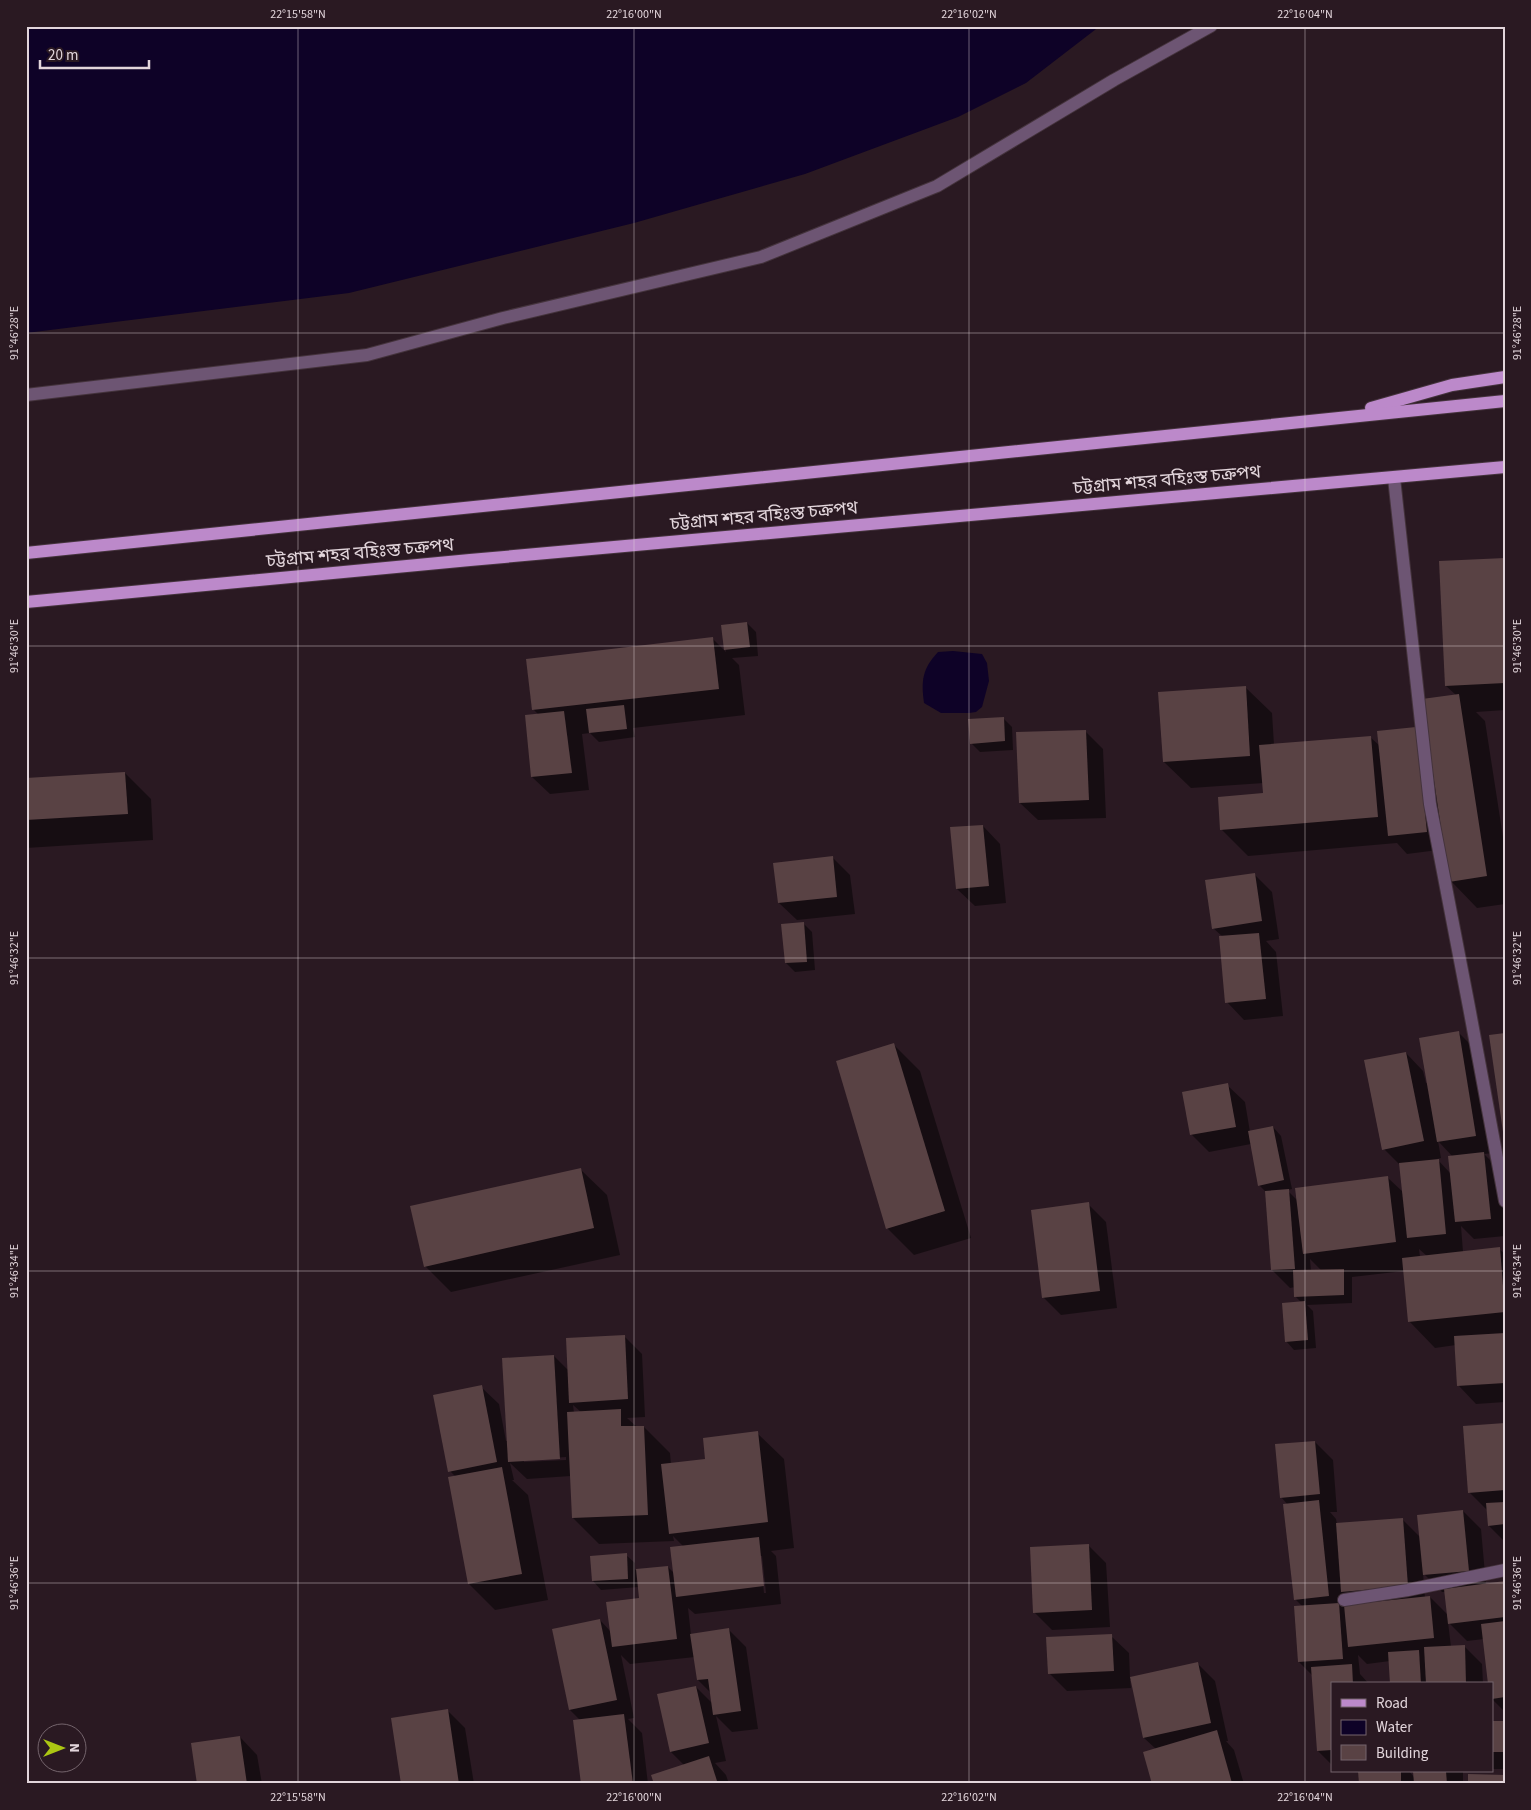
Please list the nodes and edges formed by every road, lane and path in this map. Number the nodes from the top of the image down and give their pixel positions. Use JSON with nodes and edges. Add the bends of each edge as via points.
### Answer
{"nodes":[{"id":1,"x":1211,"y":26,"type":"edge"},
{"id":2,"x":1505,"y":377,"type":"edge"},
{"id":3,"x":26,"y":395,"type":"edge"},
{"id":4,"x":1505,"y":401,"type":"edge"},
{"id":5,"x":1342,"y":417,"type":"junction"},
{"id":6,"x":1505,"y":468,"type":"edge"},
{"id":7,"x":1394,"y":478,"type":"junction"},
{"id":8,"x":26,"y":553,"type":"edge"},
{"id":9,"x":26,"y":602,"type":"edge"},
{"id":10,"x":1505,"y":1202,"type":"edge"},
{"id":11,"x":1505,"y":1570,"type":"edge"},
{"id":12,"x":1344,"y":1600,"type":"dead end"}],
"edges":[{"from":1,"to":3,"type":"street","via":[[936,186],[761,257],[513,316],[367,355]]},
{"from":2,"to":5,"type":"main road","via":[[1452,385]]},
{"from":4,"to":5,"type":"main road"},
{"from":5,"to":8,"type":"main road","name":"চট্টগ্রাম শহর বহিঃস্ত চক্রপথ"},
{"from":6,"to":7,"type":"main road","name":"চট্টগ্রাম শহর বহিঃস্ত চক্রপথ"},
{"from":7,"to":9,"type":"main road","name":"চট্টগ্রাম শহর বহিঃস্ত চক্রপথ"},
{"from":7,"to":10,"type":"street","via":[[1430,804]]},
{"from":11,"to":12,"type":"street"}]}
